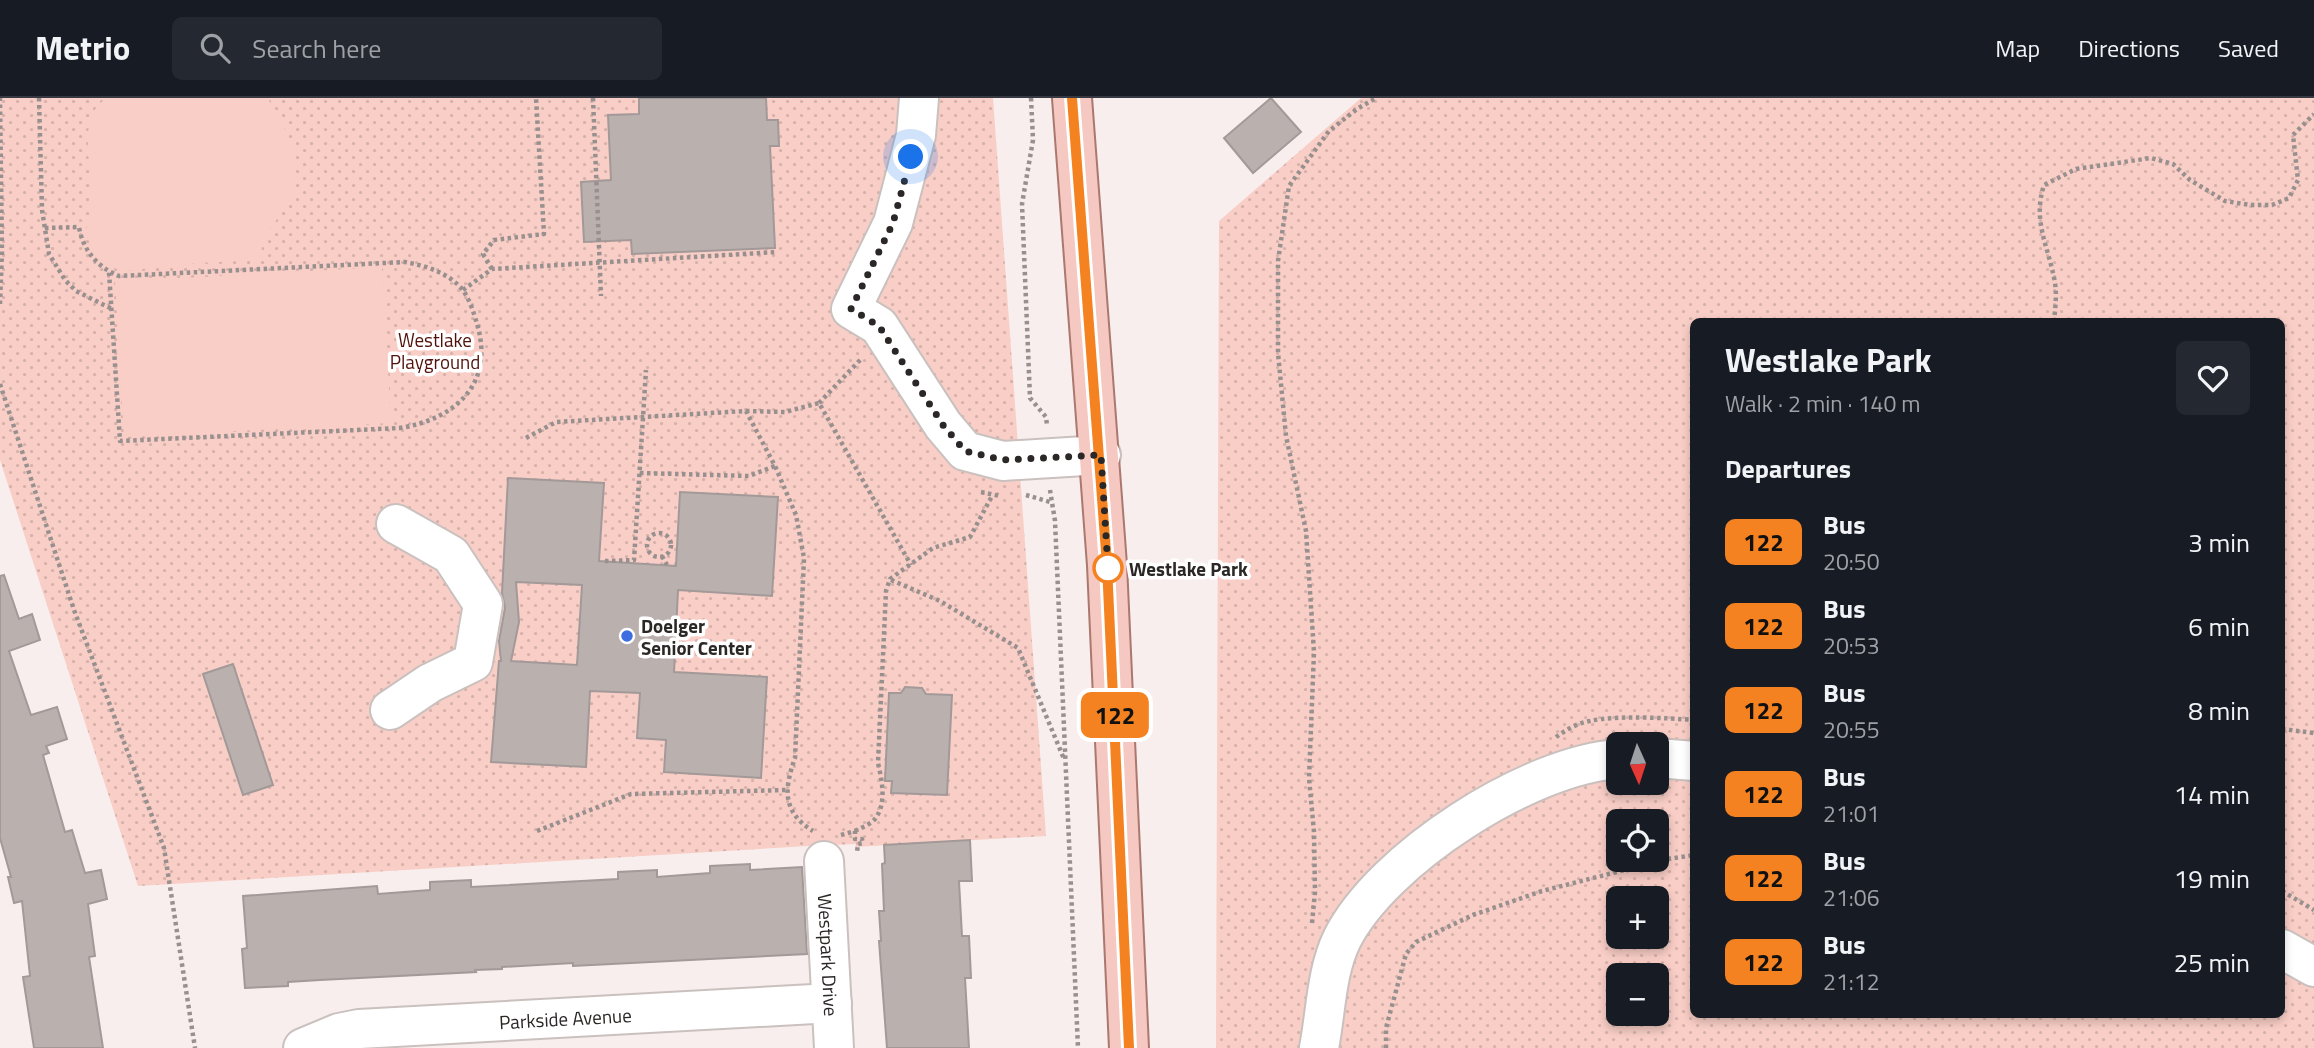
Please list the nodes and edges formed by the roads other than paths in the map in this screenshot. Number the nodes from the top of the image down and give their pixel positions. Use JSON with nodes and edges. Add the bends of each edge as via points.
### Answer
{"nodes":[{"id":1,"x":919,"y":98,"type":"edge"},
{"id":2,"x":1073,"y":98,"type":"edge"},
{"id":3,"x":1101,"y":455,"type":"junction"},
{"id":4,"x":396,"y":524,"type":"dead end"},
{"id":5,"x":390,"y":710,"type":"dead end"},
{"id":6,"x":1670,"y":759,"type":"edge"},
{"id":7,"x":1690,"y":761,"type":"edge"},
{"id":8,"x":1606,"y":762,"type":"edge"},
{"id":9,"x":824,"y":861,"type":"dead end"},
{"id":10,"x":2285,"y":951,"type":"edge"},
{"id":11,"x":2314,"y":967,"type":"edge"},
{"id":12,"x":832,"y":1003,"type":"junction"},
{"id":13,"x":522,"y":1034,"type":"edge"},
{"id":14,"x":303,"y":1048,"type":"edge"},
{"id":15,"x":834,"y":1048,"type":"edge"},
{"id":16,"x":1129,"y":1048,"type":"edge"},
{"id":17,"x":1319,"y":1048,"type":"edge"}],
"edges":[{"from":1,"to":3,"type":"street","via":[[916,135],[893,223],[851,309],[879,326],[965,451],[1003,460]]},
{"from":2,"to":3,"type":"main road"},
{"from":3,"to":16,"type":"main road"},
{"from":4,"to":5,"type":"street","via":[[451,555],[482,604],[473,662]]},
{"from":6,"to":7,"type":"street"},
{"from":8,"to":17,"type":"street","via":[[1532,783],[1495,801],[1413,856],[1387,880],[1342,939],[1330,976]]},
{"from":9,"to":12,"type":"street","name":"Westpark Drive"},
{"from":10,"to":11,"type":"street"},
{"from":12,"to":13,"type":"street","name":"Parkside Avenue"},
{"from":12,"to":15,"type":"street","name":"Westpark Drive"},
{"from":13,"to":14,"type":"street","name":"Parkside Avenue","via":[[359,1029]]}]}
